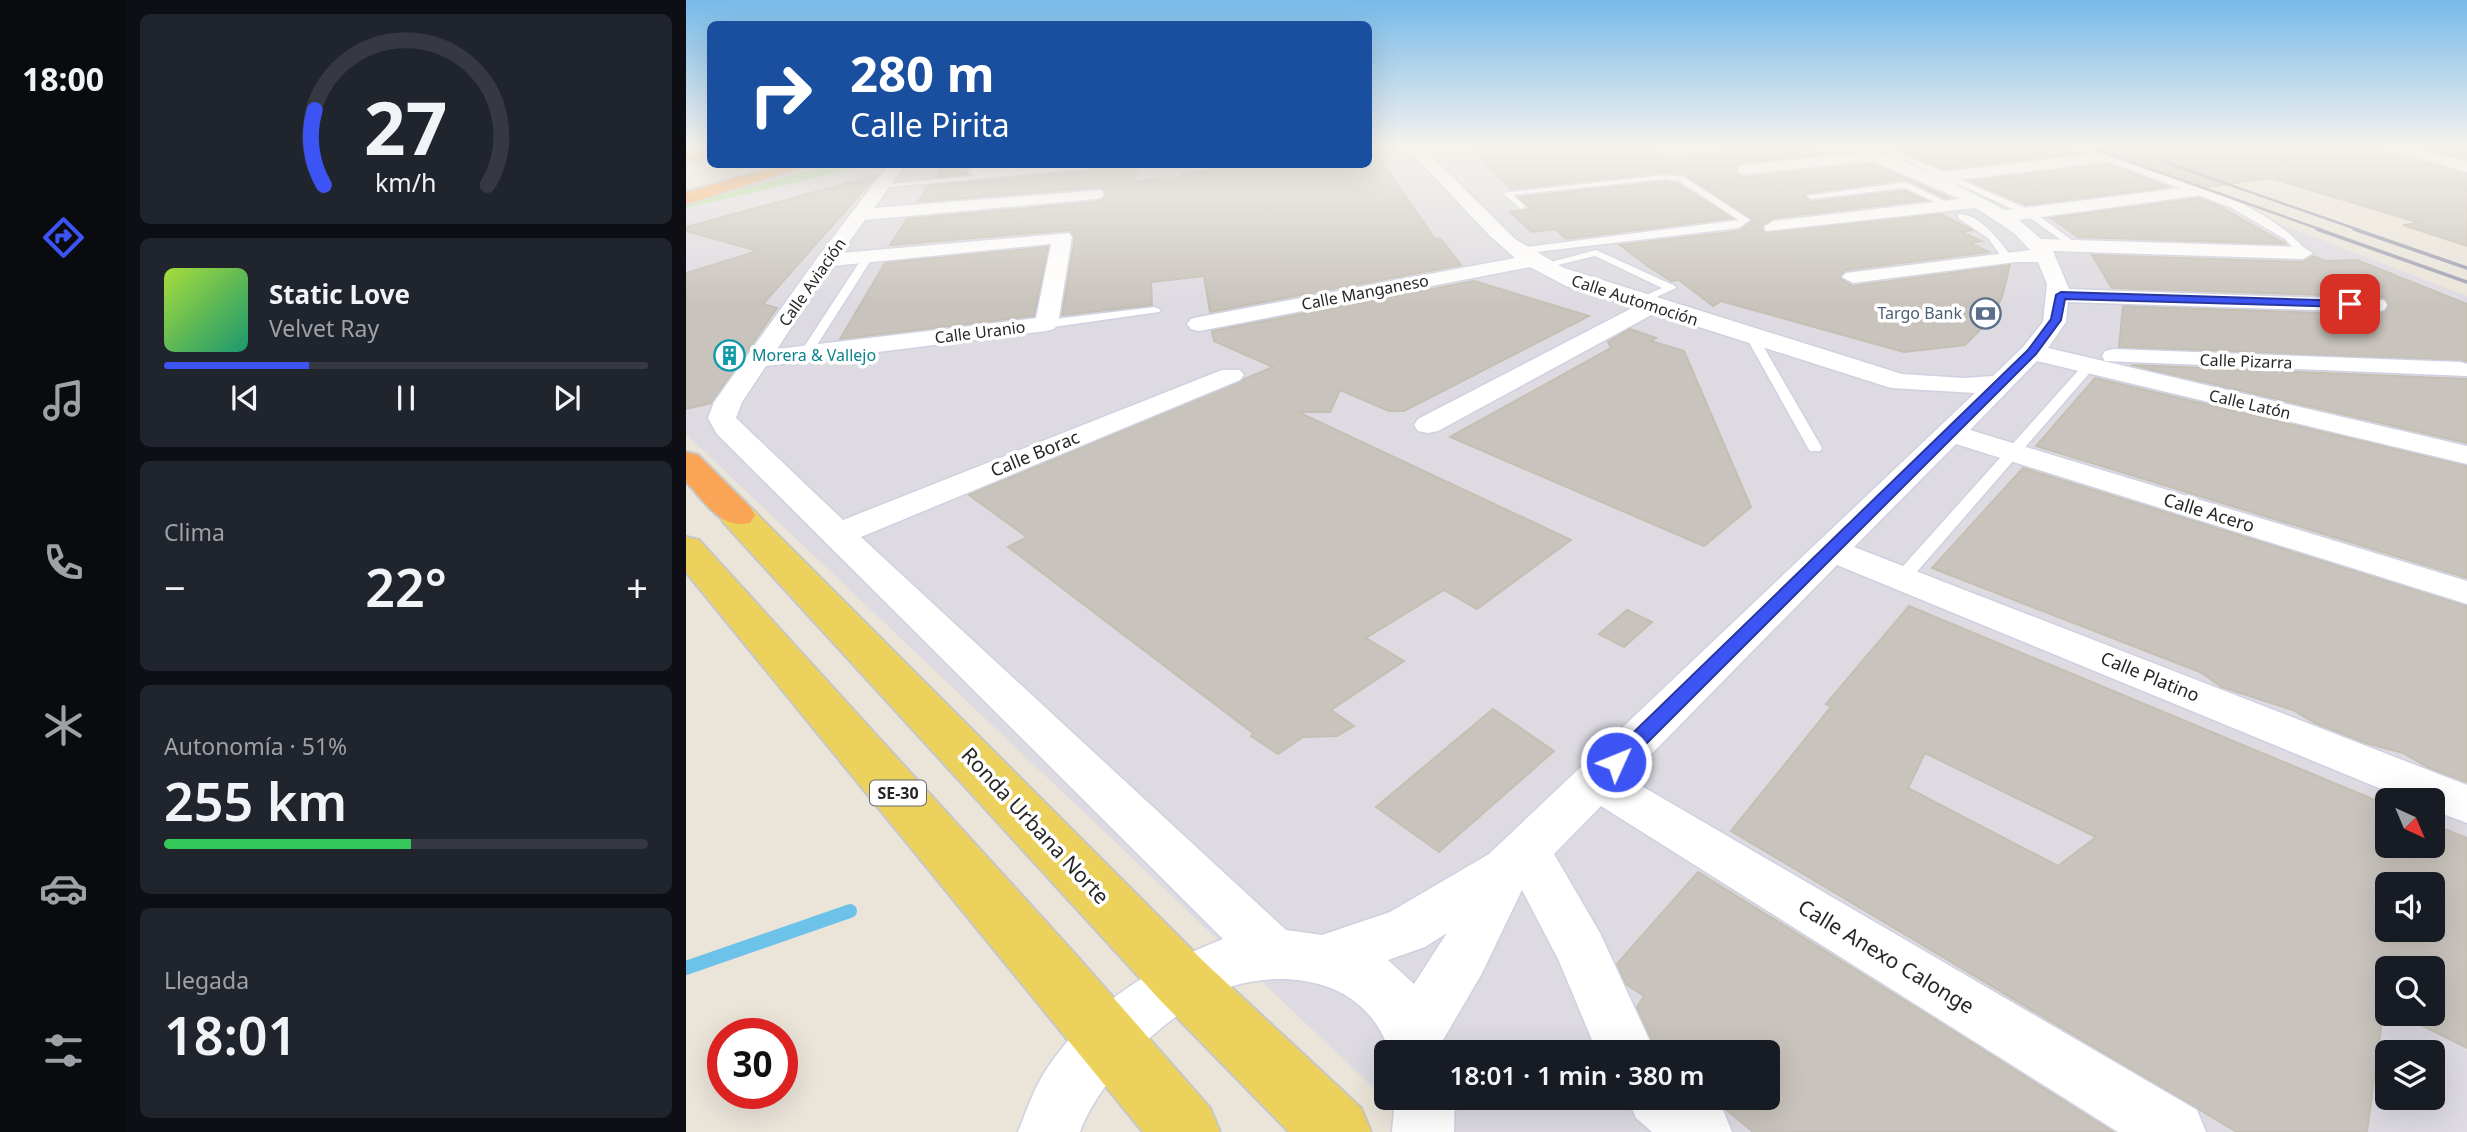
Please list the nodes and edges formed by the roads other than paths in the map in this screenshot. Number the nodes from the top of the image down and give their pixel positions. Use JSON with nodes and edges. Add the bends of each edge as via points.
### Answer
{"nodes":[{"id":1,"x":871,"y":199,"type":"edge"},
{"id":2,"x":1041,"y":199,"type":"edge"},
{"id":3,"x":1468,"y":199,"type":"edge"},
{"id":4,"x":1513,"y":199,"type":"edge"},
{"id":5,"x":1713,"y":199,"type":"edge"},
{"id":6,"x":1949,"y":199,"type":"edge"},
{"id":7,"x":1968,"y":199,"type":"edge"},
{"id":8,"x":1968,"y":199,"type":"edge"},
{"id":9,"x":2109,"y":199,"type":"edge"},
{"id":10,"x":2215,"y":199,"type":"edge"},
{"id":11,"x":1521,"y":206,"type":"dead end"},
{"id":12,"x":1984,"y":210,"type":"junction"},
{"id":13,"x":859,"y":215,"type":"junction"},
{"id":14,"x":1773,"y":227,"type":"dead end"},
{"id":15,"x":2053,"y":249,"type":"junction"},
{"id":16,"x":2304,"y":253,"type":"joint"},
{"id":17,"x":868,"y":257,"type":"junction"},
{"id":18,"x":2007,"y":257,"type":"junction"},
{"id":19,"x":1531,"y":259,"type":"junction"},
{"id":20,"x":825,"y":261,"type":"junction"},
{"id":21,"x":1853,"y":277,"type":"dead end"},
{"id":22,"x":2061,"y":295,"type":"junction"},
{"id":23,"x":1646,"y":304,"type":"junction"},
{"id":24,"x":2376,"y":305,"type":"dead end"},
{"id":25,"x":1155,"y":310,"type":"dead end"},
{"id":26,"x":1046,"y":324,"type":"junction"},
{"id":27,"x":1199,"y":324,"type":"dead end"},
{"id":28,"x":1752,"y":337,"type":"junction"},
{"id":29,"x":2032,"y":352,"type":"junction"},
{"id":30,"x":806,"y":353,"type":"junction"},
{"id":31,"x":759,"y":359,"type":"junction"},
{"id":32,"x":2089,"y":366,"type":"junction"},
{"id":33,"x":2460,"y":370,"type":"dead end"},
{"id":34,"x":1231,"y":375,"type":"dead end"},
{"id":35,"x":1900,"y":382,"type":"junction"},
{"id":36,"x":2001,"y":383,"type":"junction"},
{"id":37,"x":1944,"y":416,"type":"junction"},
{"id":38,"x":1428,"y":425,"type":"dead end"},
{"id":39,"x":1815,"y":448,"type":"dead end"},
{"id":40,"x":2013,"y":452,"type":"junction"},
{"id":41,"x":2467,"y":455,"type":"edge"},
{"id":42,"x":686,"y":462,"type":"edge"},
{"id":43,"x":737,"y":514,"type":"joint"},
{"id":44,"x":839,"y":534,"type":"junction"},
{"id":45,"x":686,"y":548,"type":"edge"},
{"id":46,"x":1833,"y":551,"type":"junction"},
{"id":47,"x":1902,"y":578,"type":"junction"},
{"id":48,"x":2467,"y":593,"type":"edge"},
{"id":49,"x":1596,"y":781,"type":"junction"},
{"id":50,"x":2467,"y":804,"type":"edge"},
{"id":51,"x":1516,"y":859,"type":"junction"},
{"id":52,"x":1273,"y":953,"type":"junction"},
{"id":53,"x":1328,"y":958,"type":"junction"},
{"id":54,"x":1181,"y":980,"type":"junction"},
{"id":55,"x":1108,"y":1039,"type":"junction"},
{"id":56,"x":1414,"y":1040,"type":"edge"},
{"id":57,"x":1418,"y":1040,"type":"edge"},
{"id":58,"x":1621,"y":1040,"type":"edge"},
{"id":59,"x":1424,"y":1110,"type":"edge"},
{"id":60,"x":1673,"y":1110,"type":"edge"},
{"id":61,"x":1049,"y":1132,"type":"edge"},
{"id":62,"x":1186,"y":1132,"type":"edge"},
{"id":63,"x":1337,"y":1132,"type":"edge"},
{"id":64,"x":1423,"y":1132,"type":"edge"},
{"id":65,"x":1700,"y":1132,"type":"edge"},
{"id":66,"x":2175,"y":1132,"type":"edge"}],
"edges":[{"from":1,"to":13,"type":"street","name":"Calle Aviación"},
{"from":2,"to":13,"type":"street"},
{"from":3,"to":19,"type":"street","name":"Calle Automoción","via":[[1506,241]]},
{"from":4,"to":11,"type":"lane"},
{"from":5,"to":19,"type":"lane","via":[[1745,220],[1739,225]]},
{"from":6,"to":12,"type":"lane"},
{"from":7,"to":12,"type":"street"},
{"from":8,"to":12,"type":"lane"},
{"from":9,"to":12,"type":"street"},
{"from":10,"to":16,"type":"lane","via":[[2267,222]]},
{"from":12,"to":14,"type":"street"},
{"from":12,"to":15,"type":"street"},
{"from":12,"to":18,"type":"lane","via":[[1991,236]]},
{"from":13,"to":20,"type":"street","name":"Calle Aviación"},
{"from":15,"to":16,"type":"street"},
{"from":15,"to":18,"type":"street"},
{"from":15,"to":22,"type":"street"},
{"from":17,"to":20,"type":"street","name":"Calle Uranio"},
{"from":17,"to":26,"type":"street","name":"Calle Uranio","via":[[1062,237]]},
{"from":17,"to":30,"type":"lane"},
{"from":18,"to":21,"type":"street"},
{"from":19,"to":23,"type":"street","name":"Calle Automoción","via":[[1574,281]]},
{"from":19,"to":23,"type":"lane","via":[[1597,253],[1671,288]]},
{"from":19,"to":27,"type":"street","name":"Calle Manganeso"},
{"from":20,"to":31,"type":"street","name":"Calle Aviación"},
{"from":22,"to":24,"type":"street"},
{"from":22,"to":29,"type":"street","via":[[2056,320]]},
{"from":23,"to":28,"type":"street","name":"Calle Automoción"},
{"from":23,"to":38,"type":"street"},
{"from":25,"to":26,"type":"lane"},
{"from":26,"to":30,"type":"street","name":"Calle Uranio"},
{"from":28,"to":35,"type":"street","name":"Calle Automoción"},
{"from":28,"to":39,"type":"lane"},
{"from":29,"to":32,"type":"street","name":"Calle Latón"},
{"from":29,"to":33,"type":"street","name":"Calle Pizarra"},
{"from":29,"to":36,"type":"street"},
{"from":30,"to":31,"type":"street","name":"Calle Uranio"},
{"from":31,"to":44,"type":"street","name":"Calle Aviación","via":[[722,418],[727,428]]},
{"from":32,"to":40,"type":"lane"},
{"from":32,"to":41,"type":"street","name":"Calle Latón"},
{"from":34,"to":44,"type":"street","name":"Calle Borac"},
{"from":35,"to":36,"type":"street"},
{"from":35,"to":37,"type":"street","name":"Calle Acero"},
{"from":36,"to":37,"type":"street"},
{"from":37,"to":40,"type":"street","name":"Calle Acero"},
{"from":37,"to":46,"type":"street"},
{"from":40,"to":47,"type":"lane"},
{"from":40,"to":48,"type":"street","name":"Calle Acero"},
{"from":42,"to":43,"type":"highway"},
{"from":43,"to":54,"type":"main road","name":"Ronda Urbana Norte"},
{"from":44,"to":52,"type":"street"},
{"from":45,"to":55,"type":"main road","number":"SE-30"},
{"from":46,"to":47,"type":"street","name":"Calle Platino"},
{"from":46,"to":49,"type":"street"},
{"from":47,"to":50,"type":"street","name":"Calle Platino"},
{"from":49,"to":51,"type":"street"},
{"from":49,"to":66,"type":"street","name":"Calle Anexo Calonge"},
{"from":51,"to":53,"type":"street","via":[[1406,930]]},
{"from":51,"to":57,"type":"street"},
{"from":51,"to":58,"type":"street","via":[[1581,950]]},
{"from":52,"to":53,"type":"street"},
{"from":52,"to":54,"type":"street","via":[[1228,961]]},
{"from":53,"to":56,"type":"street","via":[[1364,974],[1393,1000]]},
{"from":54,"to":55,"type":"street"},
{"from":54,"to":63,"type":"main road","name":"Ronda Urbana Norte"},
{"from":55,"to":61,"type":"street","via":[[1066,1094]]},
{"from":55,"to":62,"type":"main road","number":"SE-30"},
{"from":59,"to":64,"type":"street"},
{"from":60,"to":65,"type":"street"}]}
